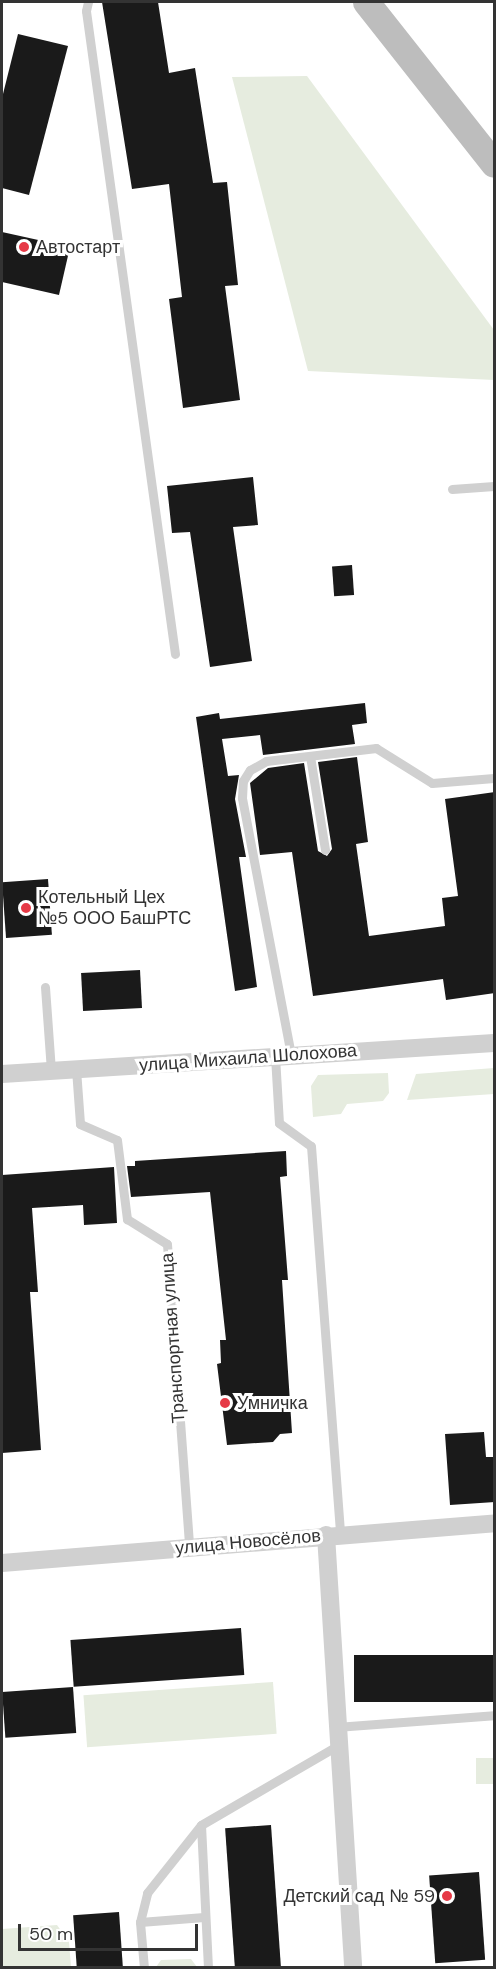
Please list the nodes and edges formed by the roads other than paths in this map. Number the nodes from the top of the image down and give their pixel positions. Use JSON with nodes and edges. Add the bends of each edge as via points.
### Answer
{"nodes":[{"id":1,"x":88,"y":2,"type":"edge"},
{"id":2,"x":366,"y":2,"type":"edge"},
{"id":3,"x":495,"y":164,"type":"edge"},
{"id":4,"x":495,"y":486,"type":"edge"},
{"id":5,"x":452,"y":489,"type":"dead end"},
{"id":6,"x":175,"y":654,"type":"dead end"},
{"id":7,"x":310,"y":756,"type":"junction"},
{"id":8,"x":495,"y":778,"type":"edge"},
{"id":9,"x":325,"y":850,"type":"dead end"},
{"id":10,"x":45,"y":987,"type":"dead end"},
{"id":11,"x":495,"y":1044,"type":"edge"},
{"id":12,"x":283,"y":1055,"type":"junction"},
{"id":13,"x":76,"y":1069,"type":"junction"},
{"id":14,"x":51,"y":1071,"type":"junction"},
{"id":15,"x":2,"y":1074,"type":"edge"},
{"id":16,"x":495,"y":1522,"type":"edge"},
{"id":17,"x":333,"y":1534,"type":"junction"},
{"id":18,"x":189,"y":1547,"type":"junction"},
{"id":19,"x":2,"y":1563,"type":"edge"},
{"id":20,"x":495,"y":1715,"type":"edge"},
{"id":21,"x":336,"y":1727,"type":"junction"},
{"id":22,"x":337,"y":1746,"type":"junction"},
{"id":23,"x":201,"y":1825,"type":"junction"},
{"id":24,"x":204,"y":1917,"type":"junction"},
{"id":25,"x":140,"y":1922,"type":"junction"},
{"id":26,"x":144,"y":1968,"type":"edge"},
{"id":27,"x":208,"y":1968,"type":"edge"},
{"id":28,"x":353,"y":1968,"type":"edge"}],
"edges":[{"from":1,"to":6,"type":"lane"},
{"from":2,"to":3,"type":"main road"},
{"from":4,"to":5,"type":"lane"},
{"from":7,"to":8,"type":"lane","via":[[376,748],[432,783]]},
{"from":7,"to":9,"type":"lane"},
{"from":7,"to":12,"type":"lane","via":[[266,761],[250,770],[243,781],[242,798]]},
{"from":10,"to":14,"type":"lane"},
{"from":11,"to":12,"type":"street","name":"улица Михаила Шолохова"},
{"from":12,"to":13,"type":"street","name":"улица Михаила Шолохова"},
{"from":12,"to":17,"type":"lane","via":[[279,1123],[311,1146]]},
{"from":13,"to":14,"type":"street","name":"улица Михаила Шолохова"},
{"from":13,"to":18,"type":"lane","name":"Транспортная улица","via":[[80,1124],[117,1140],[127,1219],[167,1244]]},
{"from":14,"to":15,"type":"street","name":"улица Михаила Шолохова"},
{"from":16,"to":17,"type":"street","name":"улица Новосёлов"},
{"from":17,"to":18,"type":"street","name":"улица Новосёлов"},
{"from":17,"to":21,"type":"street"},
{"from":18,"to":19,"type":"street","name":"улица Новосёлов"},
{"from":20,"to":21,"type":"lane"},
{"from":21,"to":22,"type":"street"},
{"from":22,"to":23,"type":"lane"},
{"from":22,"to":28,"type":"street"},
{"from":23,"to":24,"type":"lane"},
{"from":23,"to":25,"type":"lane","via":[[147,1893]]},
{"from":24,"to":25,"type":"lane"},
{"from":24,"to":27,"type":"lane"},
{"from":25,"to":26,"type":"lane"}]}
